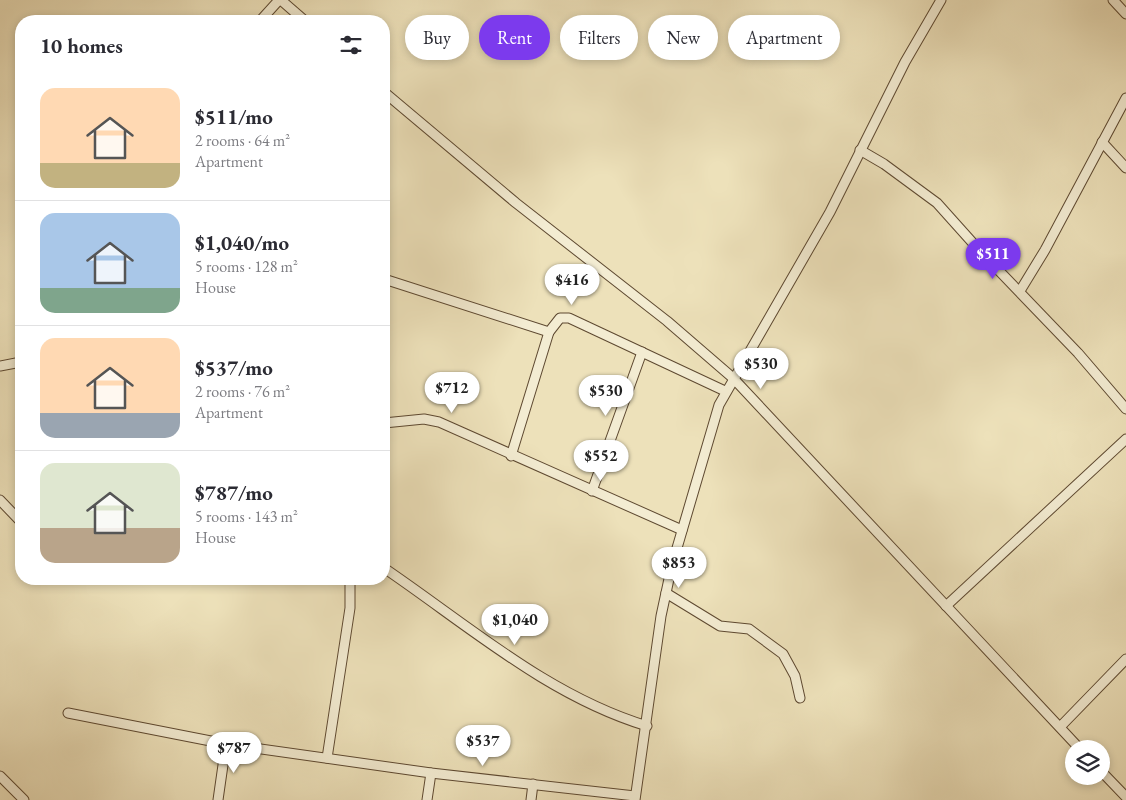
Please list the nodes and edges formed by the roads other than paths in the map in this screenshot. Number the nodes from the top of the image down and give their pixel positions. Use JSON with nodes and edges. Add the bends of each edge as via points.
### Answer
{"nodes":[{"id":1,"x":280,"y":0,"type":"edge"},
{"id":2,"x":941,"y":0,"type":"edge"},
{"id":3,"x":1113,"y":0,"type":"edge"},
{"id":4,"x":1126,"y":14,"type":"edge"},
{"id":5,"x":266,"y":15,"type":"edge"},
{"id":6,"x":298,"y":15,"type":"edge"},
{"id":7,"x":390,"y":97,"type":"edge"},
{"id":8,"x":1126,"y":98,"type":"edge"},
{"id":9,"x":1102,"y":142,"type":"junction"},
{"id":10,"x":860,"y":150,"type":"junction"},
{"id":11,"x":1126,"y":168,"type":"edge"},
{"id":12,"x":390,"y":281,"type":"edge"},
{"id":13,"x":1020,"y":291,"type":"junction"},
{"id":14,"x":549,"y":332,"type":"junction"},
{"id":15,"x":642,"y":352,"type":"junction"},
{"id":16,"x":15,"y":363,"type":"edge"},
{"id":17,"x":0,"y":366,"type":"edge"},
{"id":18,"x":733,"y":378,"type":"junction"},
{"id":19,"x":725,"y":391,"type":"junction"},
{"id":20,"x":1126,"y":409,"type":"edge"},
{"id":21,"x":390,"y":423,"type":"edge"},
{"id":22,"x":1126,"y":439,"type":"edge"},
{"id":23,"x":510,"y":456,"type":"junction"},
{"id":24,"x":592,"y":491,"type":"junction"},
{"id":25,"x":0,"y":500,"type":"edge"},
{"id":26,"x":15,"y":516,"type":"edge"},
{"id":27,"x":682,"y":530,"type":"junction"},
{"id":28,"x":390,"y":572,"type":"edge"},
{"id":29,"x":350,"y":585,"type":"edge"},
{"id":30,"x":666,"y":593,"type":"junction"},
{"id":31,"x":946,"y":606,"type":"junction"},
{"id":32,"x":1126,"y":659,"type":"edge"},
{"id":33,"x":800,"y":698,"type":"dead end"},
{"id":34,"x":68,"y":713,"type":"dead end"},
{"id":35,"x":647,"y":726,"type":"junction"},
{"id":36,"x":1060,"y":727,"type":"junction"},
{"id":37,"x":1072,"y":740,"type":"edge"},
{"id":38,"x":226,"y":744,"type":"junction"},
{"id":39,"x":327,"y":758,"type":"junction"},
{"id":40,"x":431,"y":773,"type":"junction"},
{"id":41,"x":0,"y":776,"type":"edge"},
{"id":42,"x":1110,"y":781,"type":"edge"},
{"id":43,"x":533,"y":784,"type":"junction"},
{"id":44,"x":635,"y":798,"type":"edge"},
{"id":45,"x":1126,"y":798,"type":"edge"},
{"id":46,"x":24,"y":800,"type":"edge"},
{"id":47,"x":218,"y":800,"type":"edge"},
{"id":48,"x":427,"y":800,"type":"edge"},
{"id":49,"x":531,"y":800,"type":"edge"}],
"edges":[{"from":1,"to":5,"type":"street"},
{"from":1,"to":6,"type":"street"},
{"from":2,"to":10,"type":"street"},
{"from":3,"to":4,"type":"street"},
{"from":7,"to":18,"type":"street"},
{"from":8,"to":9,"type":"street"},
{"from":9,"to":11,"type":"street"},
{"from":9,"to":13,"type":"street"},
{"from":10,"to":13,"type":"street","via":[[937,203]]},
{"from":10,"to":18,"type":"street","via":[[830,212]]},
{"from":12,"to":14,"type":"street"},
{"from":13,"to":20,"type":"street"},
{"from":14,"to":15,"type":"street","via":[[560,318],[569,318]]},
{"from":14,"to":23,"type":"street"},
{"from":15,"to":19,"type":"street"},
{"from":15,"to":24,"type":"street"},
{"from":16,"to":17,"type":"street"},
{"from":18,"to":19,"type":"street"},
{"from":18,"to":31,"type":"street"},
{"from":19,"to":27,"type":"street"},
{"from":21,"to":23,"type":"street","via":[[424,419],[439,422]]},
{"from":22,"to":31,"type":"street"},
{"from":23,"to":24,"type":"street"},
{"from":24,"to":27,"type":"street"},
{"from":25,"to":26,"type":"street"},
{"from":27,"to":30,"type":"street"},
{"from":28,"to":35,"type":"street","via":[[524,666],[608,712]]},
{"from":29,"to":39,"type":"street","via":[[350,608]]},
{"from":30,"to":33,"type":"street","via":[[720,626],[749,629],[783,654],[793,670]]},
{"from":30,"to":35,"type":"street"},
{"from":31,"to":36,"type":"street"},
{"from":32,"to":36,"type":"street"},
{"from":34,"to":38,"type":"street"},
{"from":35,"to":44,"type":"street"},
{"from":36,"to":37,"type":"street"},
{"from":38,"to":39,"type":"street"},
{"from":38,"to":47,"type":"street"},
{"from":39,"to":40,"type":"street"},
{"from":40,"to":43,"type":"street"},
{"from":40,"to":48,"type":"street"},
{"from":41,"to":46,"type":"street"},
{"from":42,"to":45,"type":"street"},
{"from":43,"to":44,"type":"street"},
{"from":43,"to":49,"type":"street"}]}
